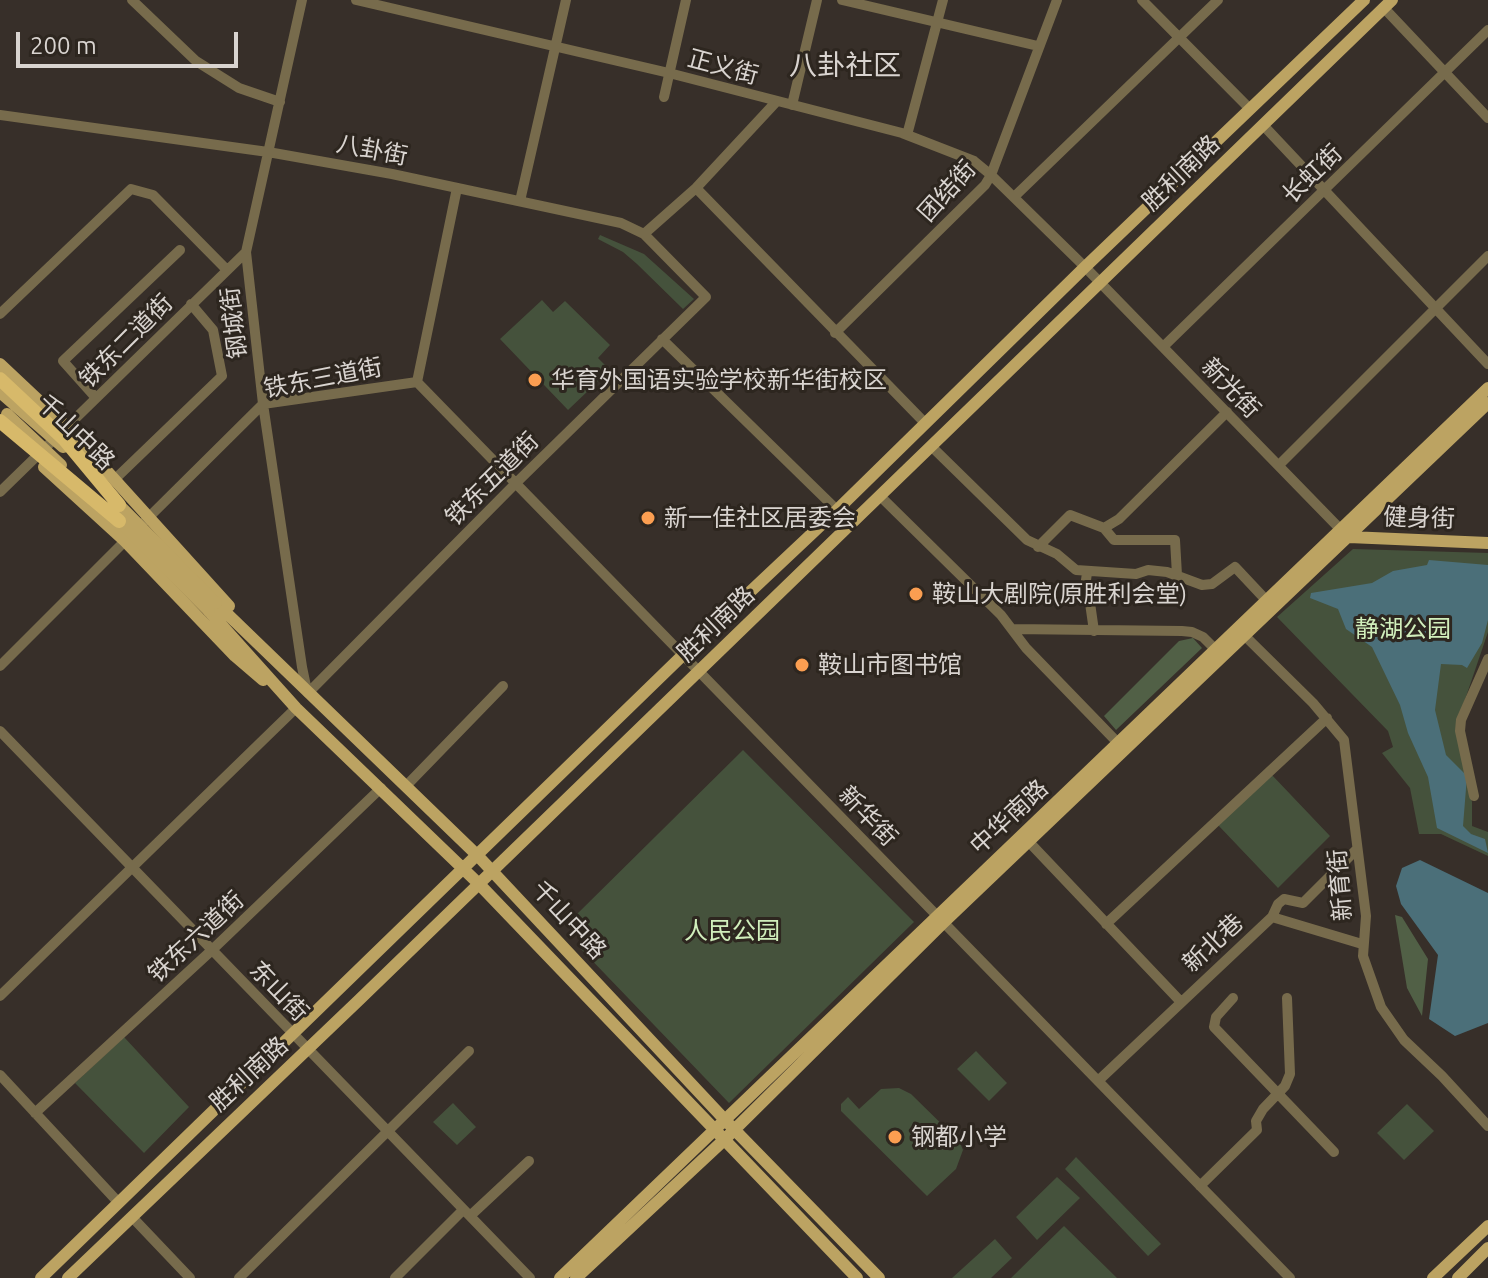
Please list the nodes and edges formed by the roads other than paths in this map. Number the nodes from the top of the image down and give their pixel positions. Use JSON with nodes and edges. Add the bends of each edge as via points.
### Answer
{"nodes":[{"id":1,"x":132,"y":0,"type":"edge"},
{"id":2,"x":302,"y":0,"type":"edge"},
{"id":3,"x":356,"y":0,"type":"edge"},
{"id":4,"x":566,"y":0,"type":"edge"},
{"id":5,"x":686,"y":0,"type":"edge"},
{"id":6,"x":817,"y":0,"type":"edge"},
{"id":7,"x":842,"y":0,"type":"edge"},
{"id":8,"x":943,"y":0,"type":"edge"},
{"id":9,"x":1057,"y":0,"type":"edge"},
{"id":10,"x":1142,"y":0,"type":"edge"},
{"id":11,"x":1218,"y":0,"type":"edge"},
{"id":12,"x":1364,"y":0,"type":"edge"},
{"id":13,"x":1388,"y":4,"type":"edge"},
{"id":14,"x":938,"y":22,"type":"junction"},
{"id":15,"x":1488,"y":30,"type":"edge"},
{"id":16,"x":1179,"y":38,"type":"junction"},
{"id":17,"x":1038,"y":46,"type":"junction"},
{"id":18,"x":556,"y":47,"type":"junction"},
{"id":19,"x":669,"y":73,"type":"junction"},
{"id":20,"x":1446,"y":73,"type":"junction"},
{"id":21,"x":664,"y":97,"type":"dead end"},
{"id":22,"x":280,"y":102,"type":"junction"},
{"id":23,"x":776,"y":102,"type":"junction"},
{"id":24,"x":792,"y":105,"type":"junction"},
{"id":25,"x":1250,"y":109,"type":"junction"},
{"id":26,"x":0,"y":115,"type":"edge"},
{"id":27,"x":1488,"y":118,"type":"edge"},
{"id":28,"x":1263,"y":125,"type":"junction"},
{"id":29,"x":907,"y":135,"type":"junction"},
{"id":30,"x":268,"y":152,"type":"junction"},
{"id":31,"x":991,"y":175,"type":"junction"},
{"id":32,"x":457,"y":188,"type":"junction"},
{"id":33,"x":696,"y":188,"type":"junction"},
{"id":34,"x":1324,"y":190,"type":"junction"},
{"id":35,"x":1014,"y":197,"type":"junction"},
{"id":36,"x":520,"y":201,"type":"junction"},
{"id":37,"x":644,"y":234,"type":"junction"},
{"id":38,"x":180,"y":250,"type":"dead end"},
{"id":39,"x":246,"y":252,"type":"junction"},
{"id":40,"x":1488,"y":256,"type":"edge"},
{"id":41,"x":1085,"y":267,"type":"junction"},
{"id":42,"x":227,"y":270,"type":"junction"},
{"id":43,"x":1099,"y":281,"type":"junction"},
{"id":44,"x":706,"y":297,"type":"joint"},
{"id":45,"x":191,"y":304,"type":"junction"},
{"id":46,"x":1436,"y":308,"type":"junction"},
{"id":47,"x":0,"y":314,"type":"edge"},
{"id":48,"x":835,"y":333,"type":"junction"},
{"id":49,"x":662,"y":339,"type":"junction"},
{"id":50,"x":1163,"y":347,"type":"junction"},
{"id":51,"x":0,"y":364,"type":"edge"},
{"id":52,"x":1488,"y":364,"type":"edge"},
{"id":53,"x":0,"y":379,"type":"edge"},
{"id":54,"x":417,"y":382,"type":"junction"},
{"id":55,"x":1488,"y":388,"type":"edge"},
{"id":56,"x":0,"y":392,"type":"edge"},
{"id":57,"x":96,"y":398,"type":"junction"},
{"id":58,"x":1488,"y":403,"type":"edge"},
{"id":59,"x":263,"y":404,"type":"junction"},
{"id":60,"x":0,"y":409,"type":"edge"},
{"id":61,"x":1227,"y":412,"type":"junction"},
{"id":62,"x":0,"y":421,"type":"edge"},
{"id":63,"x":925,"y":423,"type":"junction"},
{"id":64,"x":67,"y":427,"type":"junction"},
{"id":65,"x":0,"y":430,"type":"edge"},
{"id":66,"x":931,"y":446,"type":"junction"},
{"id":67,"x":35,"y":458,"type":"junction"},
{"id":68,"x":1279,"y":465,"type":"junction"},
{"id":69,"x":114,"y":480,"type":"junction"},
{"id":70,"x":515,"y":484,"type":"junction"},
{"id":71,"x":0,"y":492,"type":"edge"},
{"id":72,"x":880,"y":496,"type":"junction"},
{"id":73,"x":119,"y":505,"type":"junction"},
{"id":74,"x":837,"y":510,"type":"junction"},
{"id":75,"x":149,"y":517,"type":"junction"},
{"id":76,"x":119,"y":521,"type":"junction"},
{"id":77,"x":1104,"y":528,"type":"junction"},
{"id":78,"x":1345,"y":534,"type":"junction"},
{"id":79,"x":125,"y":541,"type":"junction"},
{"id":80,"x":1488,"y":543,"type":"edge"},
{"id":81,"x":1038,"y":547,"type":"junction"},
{"id":82,"x":1087,"y":573,"type":"junction"},
{"id":83,"x":1177,"y":575,"type":"junction"},
{"id":84,"x":1266,"y":600,"type":"junction"},
{"id":85,"x":212,"y":607,"type":"junction"},
{"id":86,"x":1012,"y":629,"type":"junction"},
{"id":87,"x":1094,"y":631,"type":"junction"},
{"id":88,"x":1245,"y":636,"type":"junction"},
{"id":89,"x":1215,"y":649,"type":"junction"},
{"id":90,"x":684,"y":654,"type":"junction"},
{"id":91,"x":1488,"y":659,"type":"edge"},
{"id":92,"x":0,"y":666,"type":"edge"},
{"id":93,"x":699,"y":671,"type":"junction"},
{"id":94,"x":503,"y":686,"type":"dead end"},
{"id":95,"x":308,"y":693,"type":"junction"},
{"id":96,"x":296,"y":708,"type":"junction"},
{"id":97,"x":1327,"y":718,"type":"junction"},
{"id":98,"x":0,"y":731,"type":"edge"},
{"id":99,"x":1118,"y":743,"type":"junction"},
{"id":100,"x":406,"y":786,"type":"junction"},
{"id":101,"x":381,"y":788,"type":"junction"},
{"id":102,"x":1474,"y":796,"type":"dead end"},
{"id":103,"x":1029,"y":842,"type":"junction"},
{"id":104,"x":1357,"y":849,"type":"junction"},
{"id":105,"x":478,"y":856,"type":"junction"},
{"id":106,"x":132,"y":867,"type":"junction"},
{"id":107,"x":464,"y":870,"type":"junction"},
{"id":108,"x":492,"y":871,"type":"junction"},
{"id":109,"x":479,"y":884,"type":"junction"},
{"id":110,"x":1272,"y":917,"type":"junction"},
{"id":111,"x":940,"y":920,"type":"junction"},
{"id":112,"x":1106,"y":924,"type":"junction"},
{"id":113,"x":1362,"y":944,"type":"junction"},
{"id":114,"x":212,"y":950,"type":"junction"},
{"id":115,"x":0,"y":996,"type":"edge"},
{"id":116,"x":1233,"y":998,"type":"dead end"},
{"id":117,"x":1287,"y":998,"type":"dead end"},
{"id":118,"x":1181,"y":1002,"type":"junction"},
{"id":119,"x":293,"y":1034,"type":"junction"},
{"id":120,"x":308,"y":1049,"type":"junction"},
{"id":121,"x":469,"y":1051,"type":"dead end"},
{"id":122,"x":0,"y":1075,"type":"edge"},
{"id":123,"x":1098,"y":1081,"type":"junction"},
{"id":124,"x":1278,"y":1093,"type":"junction"},
{"id":125,"x":35,"y":1113,"type":"junction"},
{"id":126,"x":730,"y":1124,"type":"junction"},
{"id":127,"x":1488,"y":1126,"type":"edge"},
{"id":128,"x":387,"y":1131,"type":"junction"},
{"id":129,"x":719,"y":1135,"type":"junction"},
{"id":130,"x":1334,"y":1152,"type":"dead end"},
{"id":131,"x":529,"y":1161,"type":"dead end"},
{"id":132,"x":1200,"y":1186,"type":"junction"},
{"id":133,"x":118,"y":1202,"type":"junction"},
{"id":134,"x":466,"y":1213,"type":"junction"},
{"id":135,"x":132,"y":1217,"type":"junction"},
{"id":136,"x":1488,"y":1226,"type":"edge"},
{"id":137,"x":1488,"y":1248,"type":"edge"},
{"id":138,"x":41,"y":1278,"type":"edge"},
{"id":139,"x":68,"y":1278,"type":"edge"},
{"id":140,"x":190,"y":1278,"type":"edge"},
{"id":141,"x":239,"y":1278,"type":"edge"},
{"id":142,"x":395,"y":1278,"type":"edge"},
{"id":143,"x":530,"y":1278,"type":"edge"},
{"id":144,"x":560,"y":1278,"type":"edge"},
{"id":145,"x":576,"y":1278,"type":"edge"},
{"id":146,"x":857,"y":1278,"type":"edge"},
{"id":147,"x":879,"y":1278,"type":"edge"},
{"id":148,"x":1290,"y":1278,"type":"edge"},
{"id":149,"x":1433,"y":1278,"type":"edge"},
{"id":150,"x":1458,"y":1278,"type":"edge"}],
"edges":[{"from":1,"to":22,"type":"street","via":[[196,61],[239,88]]},
{"from":2,"to":22,"type":"street","name":"钢城街"},
{"from":3,"to":18,"type":"street","name":"正义街"},
{"from":4,"to":18,"type":"street"},
{"from":5,"to":19,"type":"street"},
{"from":6,"to":24,"type":"street"},
{"from":7,"to":14,"type":"street"},
{"from":8,"to":14,"type":"street"},
{"from":9,"to":17,"type":"street","name":"团结街"},
{"from":10,"to":16,"type":"street"},
{"from":11,"to":16,"type":"street"},
{"from":12,"to":25,"type":"main road","name":"胜利南路"},
{"from":13,"to":20,"type":"street"},
{"from":13,"to":28,"type":"main road","name":"胜利南路"},
{"from":14,"to":17,"type":"street"},
{"from":14,"to":29,"type":"street"},
{"from":15,"to":20,"type":"street","name":"长虹街"},
{"from":16,"to":25,"type":"street"},
{"from":16,"to":35,"type":"street"},
{"from":17,"to":31,"type":"street","name":"团结街"},
{"from":18,"to":19,"type":"street","name":"正义街"},
{"from":18,"to":36,"type":"street"},
{"from":19,"to":21,"type":"street"},
{"from":19,"to":23,"type":"street","name":"正义街"},
{"from":20,"to":27,"type":"street"},
{"from":20,"to":34,"type":"street","name":"长虹街"},
{"from":22,"to":30,"type":"street","name":"钢城街"},
{"from":23,"to":24,"type":"street","name":"正义街"},
{"from":23,"to":33,"type":"street"},
{"from":24,"to":29,"type":"street","name":"正义街"},
{"from":25,"to":41,"type":"main road","name":"胜利南路"},
{"from":26,"to":30,"type":"street","name":"八卦街"},
{"from":28,"to":34,"type":"street"},
{"from":28,"to":43,"type":"main road","name":"胜利南路"},
{"from":29,"to":31,"type":"street","name":"正义街","via":[[964,156]]},
{"from":30,"to":32,"type":"street","name":"八卦街"},
{"from":30,"to":39,"type":"street","name":"钢城街"},
{"from":31,"to":35,"type":"street","name":"正义街"},
{"from":31,"to":48,"type":"street","name":"团结街"},
{"from":32,"to":36,"type":"street","name":"八卦街"},
{"from":32,"to":54,"type":"street","name":"铁东三道街"},
{"from":33,"to":37,"type":"street"},
{"from":33,"to":48,"type":"street"},
{"from":34,"to":46,"type":"street"},
{"from":34,"to":50,"type":"street","name":"长虹街"},
{"from":35,"to":41,"type":"street","name":"正义街"},
{"from":36,"to":37,"type":"street","name":"八卦街","via":[[621,223]]},
{"from":37,"to":44,"type":"street","name":"八卦街"},
{"from":38,"to":57,"type":"street","via":[[63,361]]},
{"from":39,"to":42,"type":"street","name":"铁东二道街"},
{"from":39,"to":59,"type":"street","name":"钢城街"},
{"from":40,"to":46,"type":"street"},
{"from":41,"to":43,"type":"street","name":"新光街"},
{"from":41,"to":63,"type":"main road","name":"胜利南路"},
{"from":42,"to":45,"type":"street","name":"铁东二道街"},
{"from":42,"to":47,"type":"street","via":[[153,195],[131,189]]},
{"from":43,"to":50,"type":"street","name":"新光街"},
{"from":43,"to":66,"type":"main road","name":"胜利南路"},
{"from":44,"to":49,"type":"street","name":"铁东五道街"},
{"from":45,"to":57,"type":"street","name":"铁东二道街"},
{"from":45,"to":69,"type":"street","via":[[213,330],[222,376]]},
{"from":46,"to":52,"type":"street"},
{"from":46,"to":68,"type":"street"},
{"from":48,"to":63,"type":"street"},
{"from":49,"to":70,"type":"street","name":"铁东五道街"},
{"from":49,"to":74,"type":"street"},
{"from":50,"to":61,"type":"street","name":"新光街"},
{"from":51,"to":64,"type":"main road"},
{"from":53,"to":73,"type":"highway","bridge":true,"via":[[65,440]]},
{"from":54,"to":59,"type":"street","name":"铁东三道街"},
{"from":54,"to":70,"type":"street","name":"新华街"},
{"from":55,"to":78,"type":"main road","name":"中华南路"},
{"from":56,"to":73,"type":"main road","name":"千山中路","bridge":true},
{"from":57,"to":64,"type":"street","name":"铁东二道街"},
{"from":58,"to":78,"type":"main road","via":[[1371,516]]},
{"from":59,"to":75,"type":"street","name":"铁东三道街"},
{"from":59,"to":95,"type":"street","name":"钢城街"},
{"from":60,"to":76,"type":"main road","name":"千山中路","bridge":true},
{"from":61,"to":68,"type":"street","name":"新光街"},
{"from":61,"to":77,"type":"street"},
{"from":62,"to":76,"type":"highway","bridge":true},
{"from":63,"to":74,"type":"main road","name":"胜利南路"},
{"from":64,"to":67,"type":"street","name":"铁东二道街"},
{"from":64,"to":69,"type":"main road"},
{"from":65,"to":67,"type":"main road"},
{"from":66,"to":72,"type":"main road","name":"胜利南路"},
{"from":66,"to":81,"type":"street"},
{"from":67,"to":71,"type":"street","name":"铁东二道街"},
{"from":67,"to":79,"type":"main road"},
{"from":68,"to":78,"type":"street","name":"新光街"},
{"from":69,"to":75,"type":"main road"},
{"from":70,"to":90,"type":"street","name":"新华街"},
{"from":70,"to":95,"type":"street","name":"铁东五道街"},
{"from":72,"to":86,"type":"street"},
{"from":72,"to":93,"type":"main road","name":"胜利南路"},
{"from":73,"to":85,"type":"main road","name":"千山中路","bridge":true},
{"from":74,"to":90,"type":"main road","name":"胜利南路"},
{"from":75,"to":79,"type":"street","name":"铁东三道街"},
{"from":75,"to":95,"type":"main road"},
{"from":76,"to":85,"type":"main road","name":"千山中路","bridge":true},
{"from":77,"to":81,"type":"street","via":[[1070,515]]},
{"from":77,"to":83,"type":"street","via":[[1114,540],[1175,540]]},
{"from":78,"to":80,"type":"main road","name":"健身街"},
{"from":78,"to":84,"type":"main road","name":"中华南路"},
{"from":78,"to":88,"type":"main road"},
{"from":79,"to":92,"type":"street","name":"铁东三道街"},
{"from":79,"to":96,"type":"main road","via":[[235,656]]},
{"from":81,"to":82,"type":"street"},
{"from":82,"to":83,"type":"street","via":[[1148,570]]},
{"from":82,"to":87,"type":"street","via":[[1084,594]]},
{"from":83,"to":84,"type":"street","via":[[1212,584],[1235,567]]},
{"from":84,"to":89,"type":"main road","name":"中华南路"},
{"from":85,"to":95,"type":"main road","name":"千山中路"},
{"from":85,"to":96,"type":"main road","name":"千山中路"},
{"from":86,"to":87,"type":"street"},
{"from":86,"to":99,"type":"street"},
{"from":87,"to":89,"type":"street","via":[[1192,632]]},
{"from":88,"to":97,"type":"street","name":"新育街"},
{"from":88,"to":103,"type":"main road"},
{"from":89,"to":99,"type":"main road","name":"中华南路"},
{"from":90,"to":93,"type":"street","name":"新华街"},
{"from":90,"to":105,"type":"main road","name":"胜利南路"},
{"from":91,"to":102,"type":"street","via":[[1461,720]]},
{"from":93,"to":108,"type":"main road","name":"胜利南路"},
{"from":93,"to":111,"type":"street","name":"新华街"},
{"from":94,"to":100,"type":"street"},
{"from":95,"to":100,"type":"main road","name":"千山中路"},
{"from":96,"to":101,"type":"main road","name":"千山中路"},
{"from":96,"to":106,"type":"street"},
{"from":97,"to":104,"type":"street","name":"新育街","via":[[1344,740]]},
{"from":97,"to":112,"type":"street"},
{"from":98,"to":106,"type":"street","name":"东山街"},
{"from":99,"to":111,"type":"main road","name":"中华南路"},
{"from":100,"to":105,"type":"main road","name":"千山中路"},
{"from":101,"to":107,"type":"main road","name":"千山中路"},
{"from":101,"to":114,"type":"street","name":"铁东六道街"},
{"from":103,"to":111,"type":"main road"},
{"from":103,"to":112,"type":"street"},
{"from":104,"to":110,"type":"street","name":"新北巷","via":[[1303,903],[1284,899]]},
{"from":104,"to":113,"type":"street","name":"新育街","via":[[1366,916]]},
{"from":105,"to":107,"type":"main road","name":"胜利南路"},
{"from":105,"to":108,"type":"main road","name":"千山中路"},
{"from":106,"to":114,"type":"street","name":"东山街"},
{"from":106,"to":115,"type":"street"},
{"from":107,"to":109,"type":"main road","name":"千山中路"},
{"from":107,"to":119,"type":"main road","name":"胜利南路"},
{"from":108,"to":109,"type":"main road","name":"胜利南路"},
{"from":108,"to":126,"type":"main road","name":"千山中路"},
{"from":109,"to":120,"type":"main road","name":"胜利南路"},
{"from":109,"to":129,"type":"main road","name":"千山中路"},
{"from":110,"to":113,"type":"street"},
{"from":110,"to":118,"type":"street","name":"新北巷"},
{"from":111,"to":123,"type":"street","name":"新华街"},
{"from":111,"to":126,"type":"main road"},
{"from":112,"to":118,"type":"street"},
{"from":113,"to":127,"type":"street","name":"新育街","via":[[1381,1007],[1404,1040]]},
{"from":114,"to":119,"type":"street","name":"东山街"},
{"from":114,"to":125,"type":"street","name":"铁东六道街"},
{"from":116,"to":124,"type":"street","via":[[1214,1027]]},
{"from":117,"to":124,"type":"street","via":[[1290,1074]]},
{"from":118,"to":123,"type":"street","name":"新北巷"},
{"from":119,"to":120,"type":"street","name":"东山街"},
{"from":119,"to":133,"type":"main road","name":"胜利南路"},
{"from":120,"to":128,"type":"street","name":"东山街"},
{"from":120,"to":135,"type":"main road","name":"胜利南路"},
{"from":121,"to":128,"type":"street"},
{"from":122,"to":125,"type":"street"},
{"from":123,"to":132,"type":"street","name":"新华街"},
{"from":124,"to":130,"type":"street"},
{"from":124,"to":132,"type":"street","via":[[1256,1121],[1257,1130]]},
{"from":125,"to":133,"type":"street"},
{"from":126,"to":129,"type":"main road"},
{"from":126,"to":147,"type":"main road","name":"千山中路"},
{"from":128,"to":134,"type":"street","name":"东山街"},
{"from":128,"to":141,"type":"street"},
{"from":129,"to":144,"type":"main road"},
{"from":129,"to":145,"type":"main road"},
{"from":129,"to":146,"type":"main road","name":"千山中路"},
{"from":131,"to":134,"type":"street"},
{"from":132,"to":148,"type":"street","name":"新华街"},
{"from":133,"to":138,"type":"main road","name":"胜利南路"},
{"from":134,"to":142,"type":"street"},
{"from":134,"to":143,"type":"street","name":"东山街"},
{"from":135,"to":139,"type":"main road","name":"胜利南路"},
{"from":135,"to":140,"type":"street"},
{"from":136,"to":149,"type":"main road"},
{"from":137,"to":150,"type":"main road"}]}
